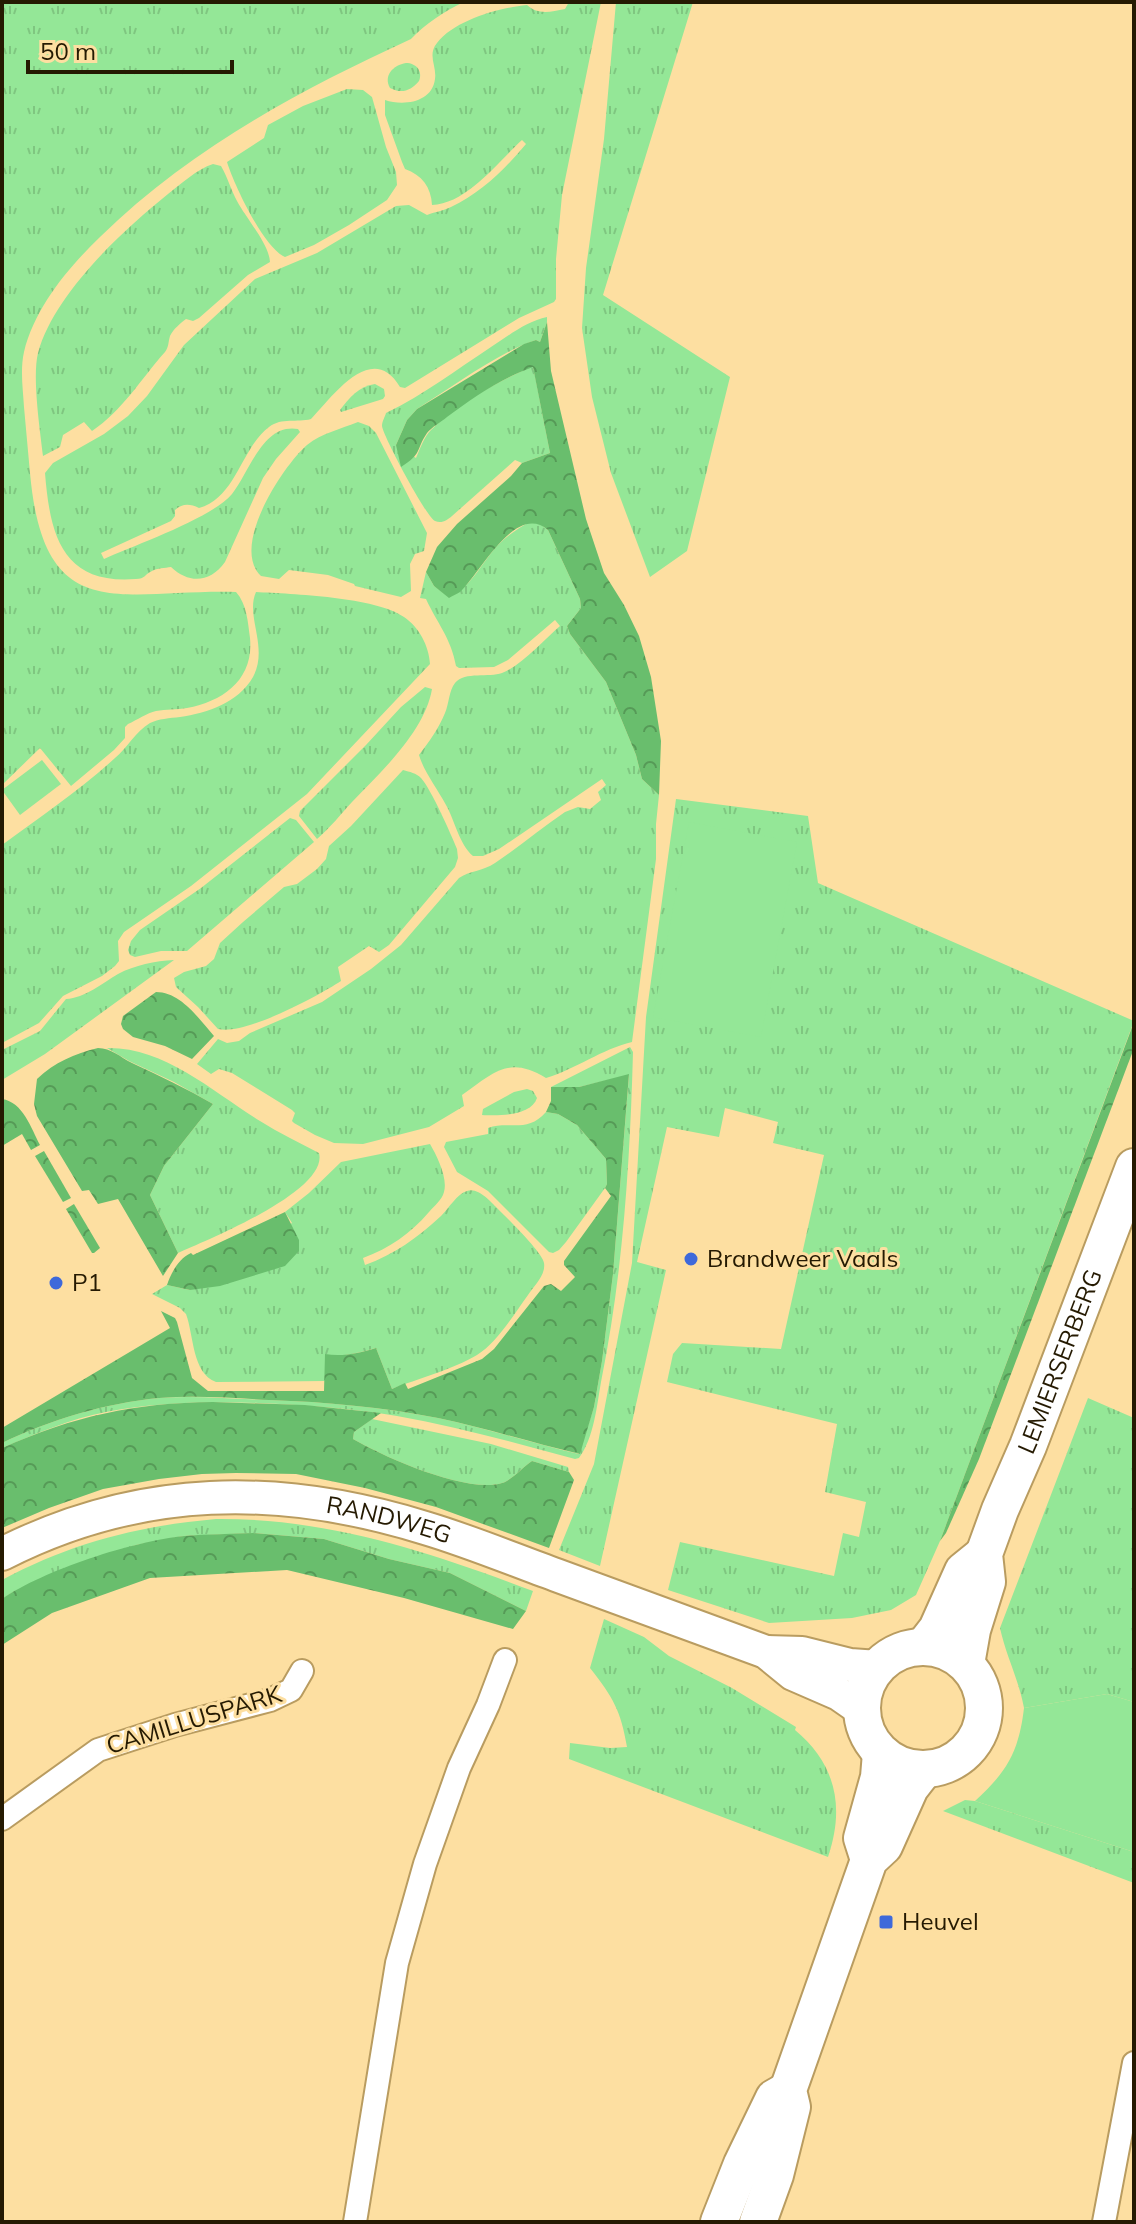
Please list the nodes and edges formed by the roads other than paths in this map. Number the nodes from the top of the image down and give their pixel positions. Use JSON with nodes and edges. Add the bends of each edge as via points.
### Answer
{"nodes":[{"id":1,"x":1134,"y":1167,"type":"edge"},
{"id":2,"x":2,"y":1554,"type":"edge"},
{"id":3,"x":984,"y":1554,"type":"junction"},
{"id":4,"x":923,"y":1647,"type":"junction"},
{"id":5,"x":766,"y":1652,"type":"junction"},
{"id":6,"x":505,"y":1660,"type":"dead end"},
{"id":7,"x":966,"y":1664,"type":"junction"},
{"id":8,"x":878,"y":1667,"type":"junction"},
{"id":9,"x":302,"y":1671,"type":"dead end"},
{"id":10,"x":862,"y":1710,"type":"junction"},
{"id":11,"x":881,"y":1753,"type":"junction"},
{"id":12,"x":924,"y":1770,"type":"junction"},
{"id":13,"x":2,"y":1819,"type":"edge"},
{"id":14,"x":869,"y":1860,"type":"junction"},
{"id":15,"x":1134,"y":2063,"type":"edge"},
{"id":16,"x":788,"y":2090,"type":"junction"},
{"id":17,"x":355,"y":2222,"type":"edge"},
{"id":18,"x":719,"y":2222,"type":"edge"},
{"id":19,"x":758,"y":2222,"type":"edge"},
{"id":20,"x":1104,"y":2222,"type":"edge"}],
"edges":[{"from":1,"to":3,"type":"main road","name":"LEMIERSERBERG"},
{"from":2,"to":5,"type":"main road","name":"RANDWEG","via":[[68,1525],[174,1500],[261,1496],[307,1501],[426,1528]]},
{"from":3,"to":4,"type":"main road","name":"LEMIERSERBERG","via":[[963,1571],[937,1629]]},
{"from":3,"to":7,"type":"main road","name":"LEMIERSERBERG","via":[[987,1582]]},
{"from":4,"to":7,"type":"main road","via":[[946,1651]]},
{"from":4,"to":8,"type":"main road","via":[[898,1652]]},
{"from":5,"to":8,"type":"main road","name":"RANDWEG"},
{"from":5,"to":10,"type":"main road","name":"RANDWEG","via":[[793,1674]]},
{"from":6,"to":17,"type":"street","via":[[429,1851],[397,1963]]},
{"from":7,"to":12,"type":"main road","via":[[983,1696],[980,1731],[958,1758]]},
{"from":8,"to":10,"type":"main road","via":[[866,1687]]},
{"from":9,"to":13,"type":"street","name":"CAMILLUSPARK","via":[[291,1690],[270,1700],[98,1750]]},
{"from":10,"to":11,"type":"main road","via":[[867,1733]]},
{"from":11,"to":12,"type":"main road"},
{"from":11,"to":14,"type":"main road","via":[[862,1838]]},
{"from":12,"to":14,"type":"main road","via":[[910,1788],[884,1846]]},
{"from":14,"to":16,"type":"main road"},
{"from":15,"to":20,"type":"street"},
{"from":16,"to":18,"type":"main road","via":[[774,2098]]},
{"from":16,"to":19,"type":"main road","via":[[792,2107]]}]}
